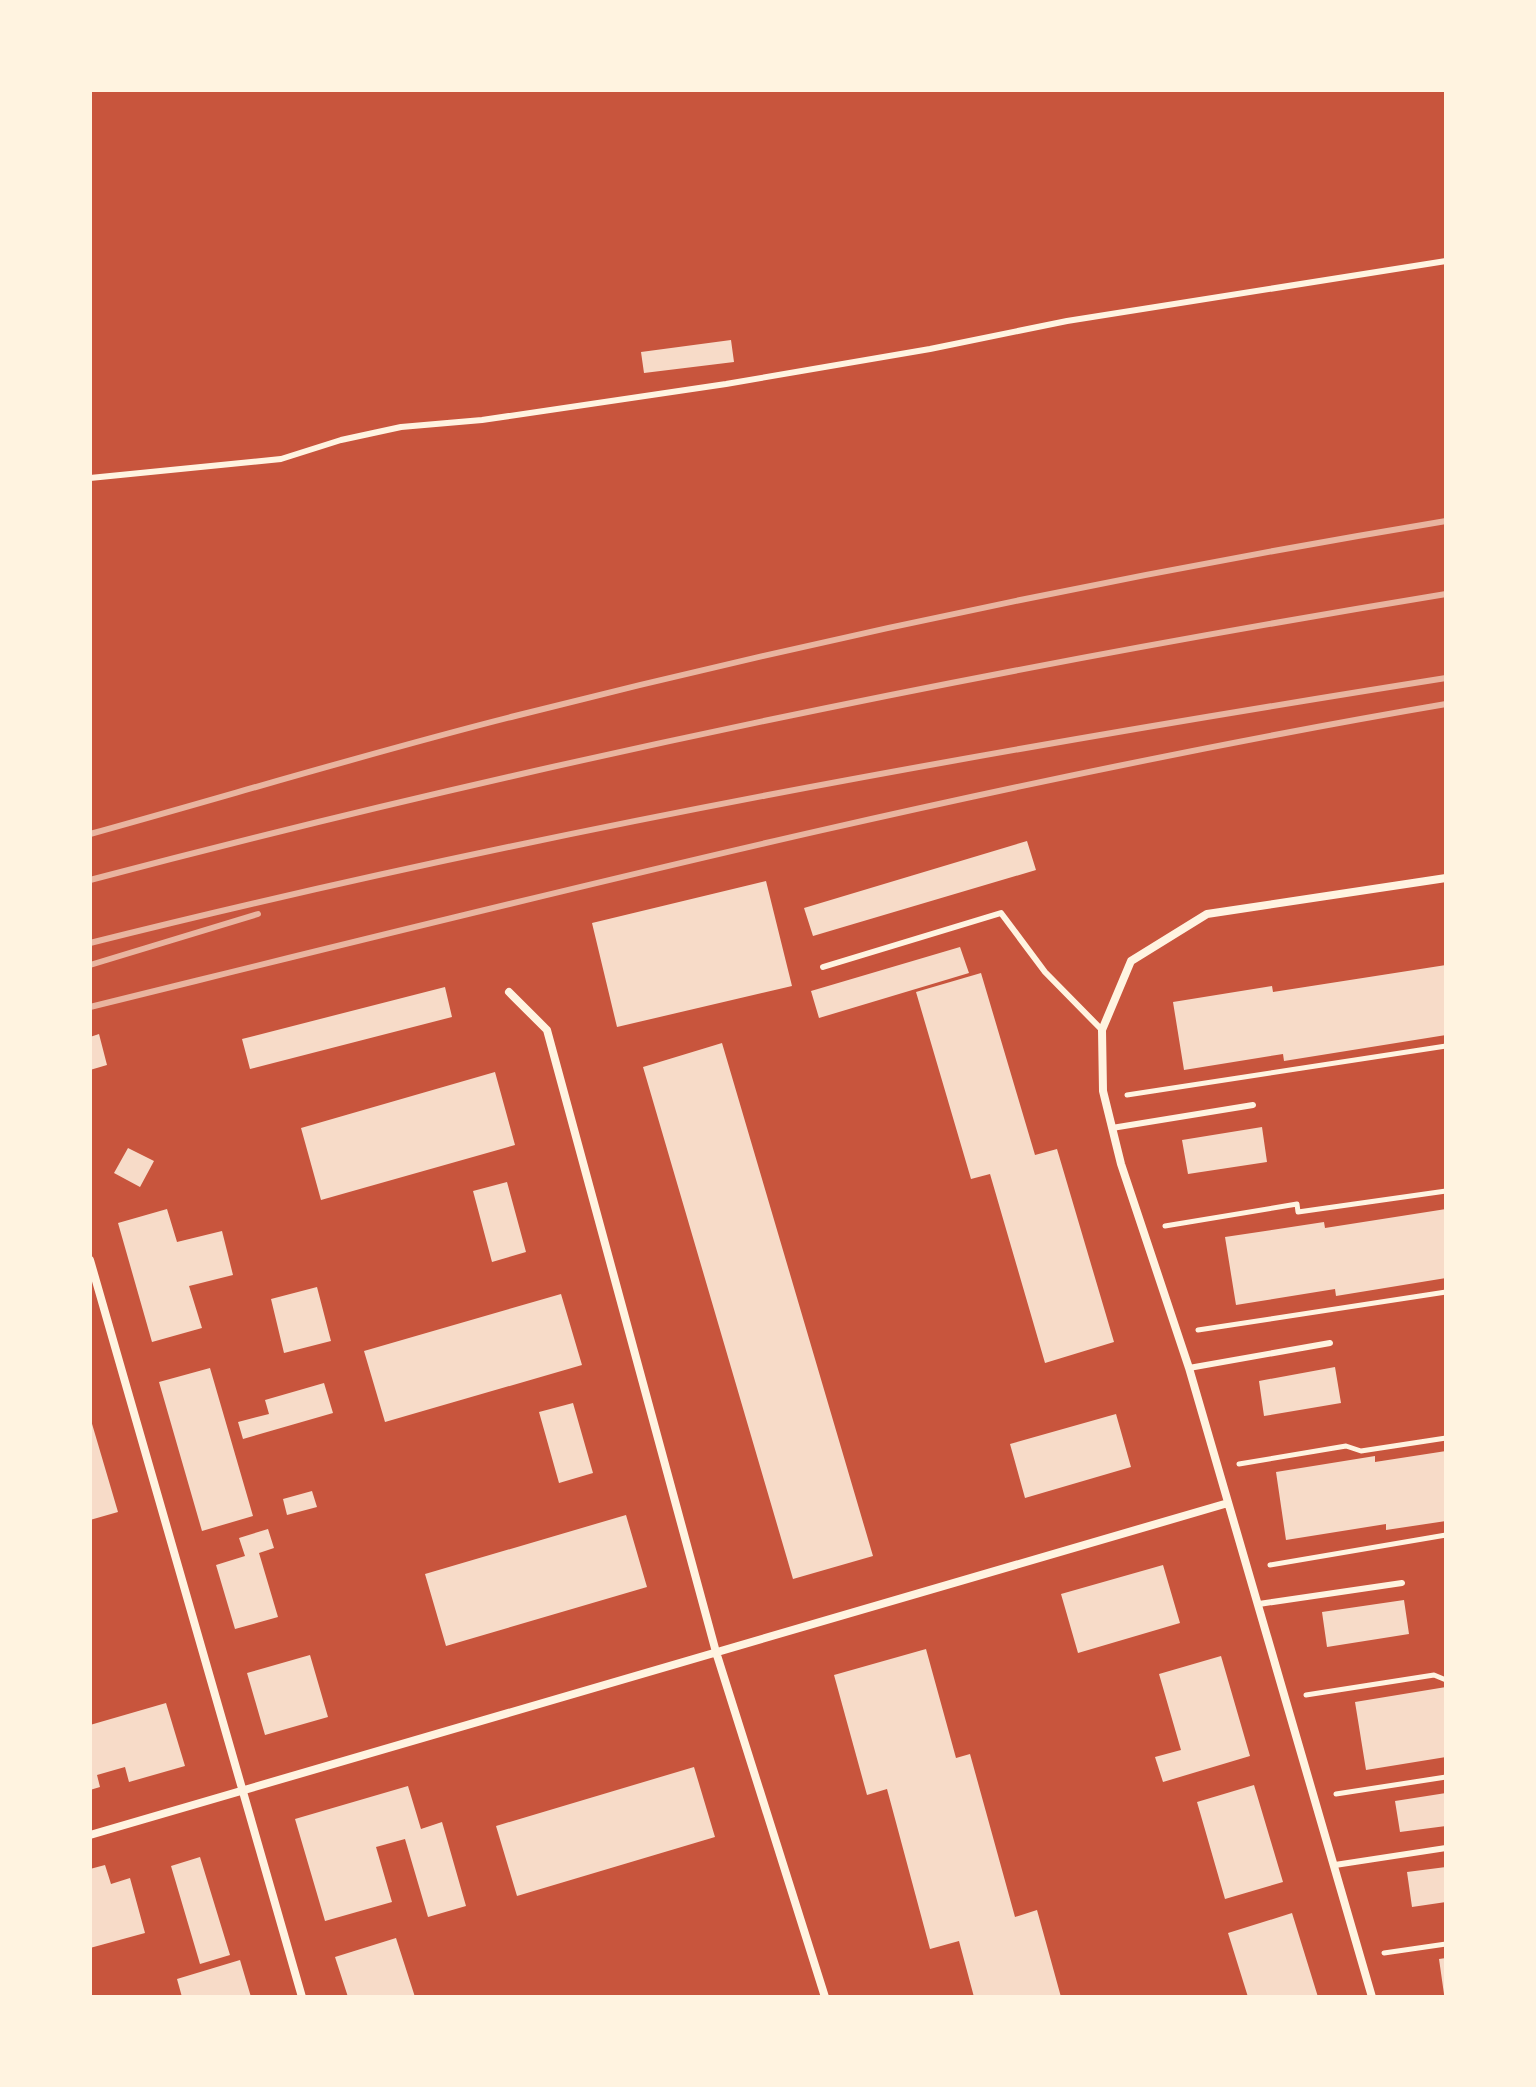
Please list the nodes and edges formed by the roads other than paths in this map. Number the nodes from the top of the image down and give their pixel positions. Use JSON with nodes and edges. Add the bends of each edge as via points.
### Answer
{"nodes":[{"id":1,"x":1446,"y":261,"type":"edge"},
{"id":2,"x":90,"y":478,"type":"edge"},
{"id":3,"x":1446,"y":878,"type":"edge"},
{"id":4,"x":823,"y":967,"type":"dead end"},
{"id":5,"x":509,"y":992,"type":"dead end"},
{"id":6,"x":1102,"y":1030,"type":"junction"},
{"id":7,"x":1253,"y":1105,"type":"dead end"},
{"id":8,"x":1112,"y":1128,"type":"junction"},
{"id":9,"x":90,"y":1260,"type":"edge"},
{"id":10,"x":1330,"y":1343,"type":"dead end"},
{"id":11,"x":1189,"y":1368,"type":"junction"},
{"id":12,"x":1228,"y":1503,"type":"junction"},
{"id":13,"x":1402,"y":1583,"type":"dead end"},
{"id":14,"x":1259,"y":1604,"type":"junction"},
{"id":15,"x":716,"y":1652,"type":"junction"},
{"id":16,"x":242,"y":1793,"type":"junction"},
{"id":17,"x":90,"y":1835,"type":"edge"},
{"id":18,"x":1446,"y":1848,"type":"edge"},
{"id":19,"x":1335,"y":1865,"type":"junction"},
{"id":20,"x":302,"y":1997,"type":"edge"},
{"id":21,"x":825,"y":1997,"type":"edge"},
{"id":22,"x":1372,"y":1997,"type":"edge"}],
"edges":[{"from":1,"to":2,"type":"lane","via":[[1082,318],[726,384],[401,427],[281,459]]},
{"from":3,"to":6,"type":"street","via":[[1207,914],[1131,961]]},
{"from":4,"to":6,"type":"lane","via":[[1001,913],[1045,972]]},
{"from":5,"to":15,"type":"street","via":[[547,1030]]},
{"from":6,"to":8,"type":"street"},
{"from":7,"to":8,"type":"lane"},
{"from":8,"to":11,"type":"street"},
{"from":9,"to":16,"type":"street"},
{"from":10,"to":11,"type":"lane"},
{"from":11,"to":12,"type":"street"},
{"from":12,"to":14,"type":"street"},
{"from":12,"to":15,"type":"street"},
{"from":13,"to":14,"type":"lane"},
{"from":14,"to":19,"type":"street"},
{"from":15,"to":16,"type":"street"},
{"from":15,"to":21,"type":"street"},
{"from":16,"to":17,"type":"street"},
{"from":16,"to":20,"type":"street"},
{"from":18,"to":19,"type":"lane"},
{"from":19,"to":22,"type":"street"}]}
